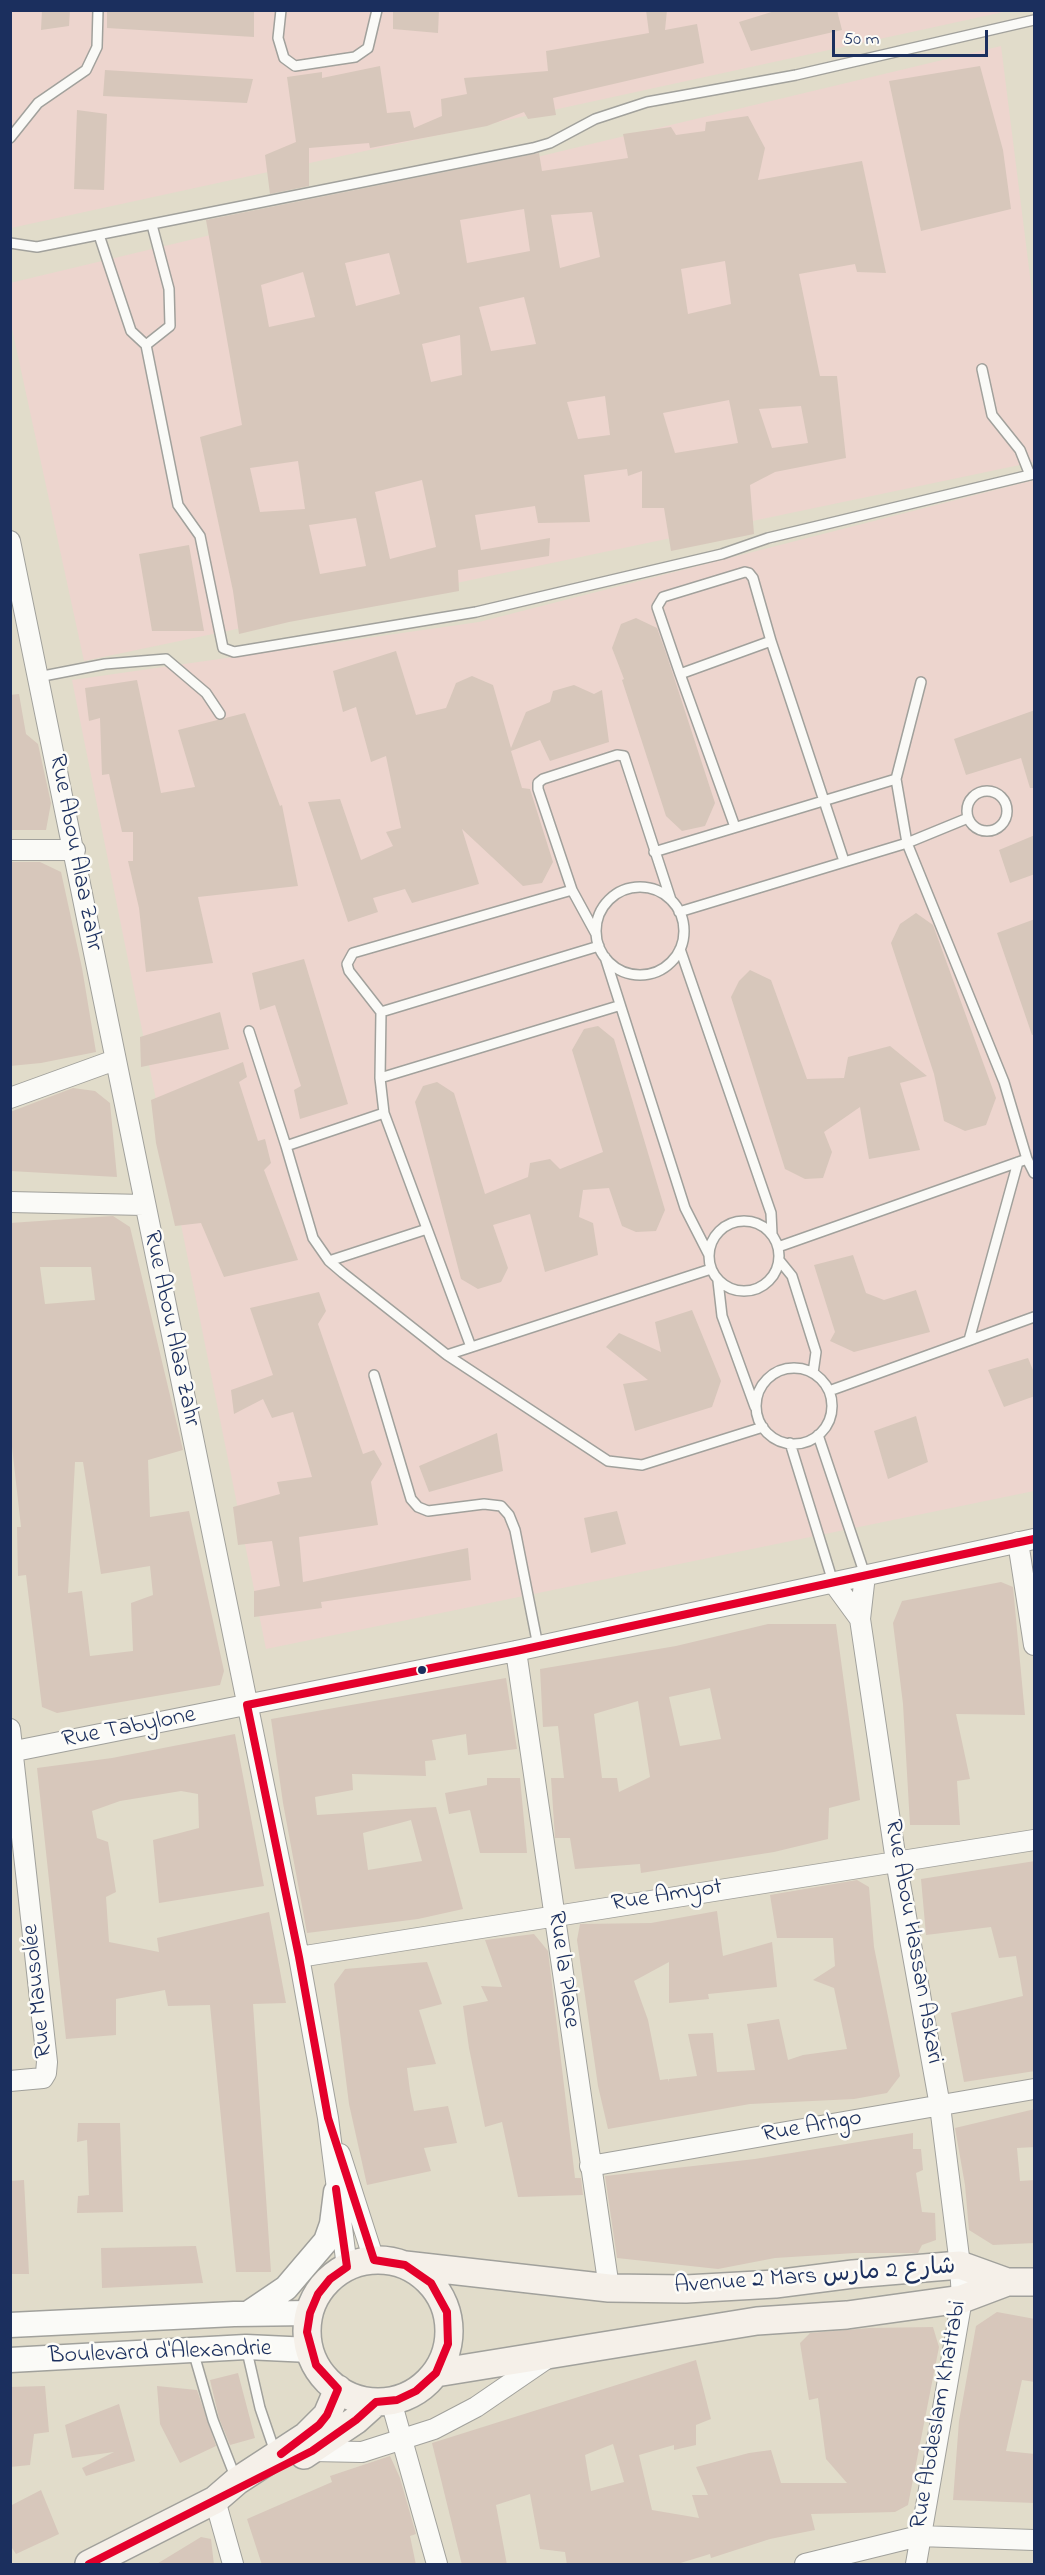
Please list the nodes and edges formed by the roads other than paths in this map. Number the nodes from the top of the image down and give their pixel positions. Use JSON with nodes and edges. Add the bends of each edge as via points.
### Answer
{"nodes":[{"id":1,"x":98,"y":10,"type":"edge"},
{"id":2,"x":281,"y":10,"type":"edge"},
{"id":3,"x":377,"y":10,"type":"edge"},
{"id":4,"x":1035,"y":20,"type":"edge"},
{"id":5,"x":10,"y":138,"type":"edge"},
{"id":6,"x":152,"y":225,"type":"junction"},
{"id":7,"x":99,"y":235,"type":"junction"},
{"id":8,"x":10,"y":243,"type":"edge"},
{"id":9,"x":147,"y":345,"type":"junction"},
{"id":10,"x":982,"y":369,"type":"dead end"},
{"id":11,"x":1032,"y":475,"type":"edge"},
{"id":12,"x":10,"y":541,"type":"edge"},
{"id":13,"x":771,"y":641,"type":"junction"},
{"id":14,"x":680,"y":674,"type":"junction"},
{"id":15,"x":38,"y":677,"type":"junction"},
{"id":16,"x":921,"y":682,"type":"dead end"},
{"id":17,"x":220,"y":714,"type":"dead end"},
{"id":18,"x":896,"y":779,"type":"junction"},
{"id":19,"x":824,"y":802,"type":"junction"},
{"id":20,"x":969,"y":818,"type":"junction"},
{"id":21,"x":735,"y":827,"type":"junction"},
{"id":22,"x":907,"y":843,"type":"junction"},
{"id":23,"x":10,"y":850,"type":"edge"},
{"id":24,"x":75,"y":850,"type":"junction"},
{"id":25,"x":654,"y":852,"type":"junction"},
{"id":26,"x":844,"y":861,"type":"junction"},
{"id":27,"x":572,"y":890,"type":"junction"},
{"id":28,"x":671,"y":900,"type":"junction"},
{"id":29,"x":679,"y":912,"type":"junction"},
{"id":30,"x":596,"y":934,"type":"junction"},
{"id":31,"x":599,"y":946,"type":"junction"},
{"id":32,"x":680,"y":950,"type":"junction"},
{"id":33,"x":604,"y":957,"type":"junction"},
{"id":34,"x":618,"y":1006,"type":"junction"},
{"id":35,"x":381,"y":1012,"type":"junction"},
{"id":36,"x":249,"y":1031,"type":"dead end"},
{"id":37,"x":115,"y":1060,"type":"junction"},
{"id":38,"x":380,"y":1078,"type":"junction"},
{"id":39,"x":10,"y":1098,"type":"edge"},
{"id":40,"x":384,"y":1113,"type":"junction"},
{"id":41,"x":286,"y":1146,"type":"junction"},
{"id":42,"x":1023,"y":1161,"type":"junction"},
{"id":43,"x":1035,"y":1173,"type":"edge"},
{"id":44,"x":10,"y":1202,"type":"edge"},
{"id":45,"x":144,"y":1205,"type":"junction"},
{"id":46,"x":427,"y":1229,"type":"junction"},
{"id":47,"x":772,"y":1234,"type":"junction"},
{"id":48,"x":778,"y":1247,"type":"junction"},
{"id":49,"x":709,"y":1255,"type":"junction"},
{"id":50,"x":779,"y":1260,"type":"junction"},
{"id":51,"x":329,"y":1261,"type":"junction"},
{"id":52,"x":711,"y":1269,"type":"junction"},
{"id":53,"x":718,"y":1281,"type":"junction"},
{"id":54,"x":1035,"y":1317,"type":"edge"},
{"id":55,"x":969,"y":1340,"type":"junction"},
{"id":56,"x":471,"y":1347,"type":"junction"},
{"id":57,"x":447,"y":1355,"type":"junction"},
{"id":58,"x":813,"y":1373,"type":"junction"},
{"id":59,"x":374,"y":1375,"type":"dead end"},
{"id":60,"x":829,"y":1391,"type":"junction"},
{"id":61,"x":758,"y":1415,"type":"junction"},
{"id":62,"x":763,"y":1427,"type":"junction"},
{"id":63,"x":818,"y":1435,"type":"junction"},
{"id":64,"x":790,"y":1443,"type":"junction"},
{"id":65,"x":1026,"y":1541,"type":"edge"},
{"id":66,"x":865,"y":1575,"type":"junction"},
{"id":67,"x":833,"y":1582,"type":"junction"},
{"id":68,"x":860,"y":1619,"type":"junction"},
{"id":69,"x":1035,"y":1645,"type":"edge"},
{"id":70,"x":538,"y":1646,"type":"junction"},
{"id":71,"x":516,"y":1651,"type":"junction"},
{"id":72,"x":248,"y":1706,"type":"junction"},
{"id":73,"x":10,"y":1729,"type":"edge"},
{"id":74,"x":12,"y":1752,"type":"edge"},
{"id":75,"x":1035,"y":1840,"type":"edge"},
{"id":76,"x":896,"y":1861,"type":"junction"},
{"id":77,"x":554,"y":1914,"type":"junction"},
{"id":78,"x":299,"y":1957,"type":"junction"},
{"id":79,"x":10,"y":2081,"type":"edge"},
{"id":80,"x":1035,"y":2089,"type":"edge"},
{"id":81,"x":940,"y":2106,"type":"junction"},
{"id":82,"x":328,"y":2118,"type":"junction"},
{"id":83,"x":590,"y":2166,"type":"junction"},
{"id":84,"x":336,"y":2192,"type":"junction"},
{"id":85,"x":374,"y":2260,"type":"junction"},
{"id":86,"x":405,"y":2265,"type":"junction"},
{"id":87,"x":960,"y":2265,"type":"junction"},
{"id":88,"x":347,"y":2267,"type":"junction"},
{"id":89,"x":1007,"y":2282,"type":"junction"},
{"id":90,"x":1035,"y":2282,"type":"edge"},
{"id":91,"x":609,"y":2288,"type":"junction"},
{"id":92,"x":962,"y":2299,"type":"junction"},
{"id":93,"x":310,"y":2313,"type":"junction"},
{"id":94,"x":249,"y":2314,"type":"junction"},
{"id":95,"x":10,"y":2325,"type":"edge"},
{"id":96,"x":246,"y":2347,"type":"junction"},
{"id":97,"x":193,"y":2350,"type":"junction"},
{"id":98,"x":310,"y":2350,"type":"junction"},
{"id":99,"x":551,"y":2355,"type":"junction"},
{"id":100,"x":10,"y":2360,"type":"edge"},
{"id":101,"x":436,"y":2373,"type":"junction"},
{"id":102,"x":338,"y":2390,"type":"junction"},
{"id":103,"x":383,"y":2402,"type":"junction"},
{"id":104,"x":404,"y":2440,"type":"junction"},
{"id":105,"x":312,"y":2451,"type":"junction"},
{"id":106,"x":277,"y":2457,"type":"junction"},
{"id":107,"x":225,"y":2492,"type":"junction"},
{"id":108,"x":919,"y":2536,"type":"junction"},
{"id":109,"x":1035,"y":2540,"type":"edge"},
{"id":110,"x":89,"y":2565,"type":"edge"},
{"id":111,"x":233,"y":2565,"type":"edge"},
{"id":112,"x":437,"y":2565,"type":"edge"},
{"id":113,"x":805,"y":2565,"type":"edge"},
{"id":114,"x":916,"y":2565,"type":"edge"}],
"edges":[{"from":1,"to":5,"type":"lane","via":[[97,47],[86,70],[38,103]]},
{"from":2,"to":3,"type":"lane","via":[[278,38],[284,58],[295,66],[355,57],[368,48]]},
{"from":4,"to":6,"type":"lane","via":[[796,75],[647,102],[596,119],[533,148]]},
{"from":6,"to":7,"type":"lane"},
{"from":6,"to":9,"type":"lane","via":[[169,289],[170,326]]},
{"from":7,"to":8,"type":"lane","via":[[37,247]]},
{"from":7,"to":9,"type":"lane","via":[[131,330]]},
{"from":9,"to":11,"type":"lane","via":[[178,505],[200,536],[223,648],[234,652],[476,612]]},
{"from":10,"to":11,"type":"lane","via":[[992,415],[1020,450]]},
{"from":12,"to":15,"type":"street","name":"Rue Abou Alaa Zahr"},
{"from":13,"to":14,"type":"lane"},
{"from":13,"to":14,"type":"lane","via":[[749,573],[663,597],[657,607]]},
{"from":13,"to":19,"type":"lane"},
{"from":14,"to":21,"type":"lane"},
{"from":15,"to":17,"type":"lane","via":[[105,664],[166,659],[206,693]]},
{"from":15,"to":24,"type":"street","name":"Rue Abou Alaa Zahr"},
{"from":16,"to":18,"type":"lane"},
{"from":18,"to":19,"type":"lane"},
{"from":18,"to":22,"type":"lane"},
{"from":19,"to":21,"type":"lane"},
{"from":19,"to":26,"type":"lane"},
{"from":20,"to":20,"type":"lane","via":[[979,830],[994,831],[1006,820],[1007,804],[996,793],[980,792],[969,803]]},
{"from":20,"to":22,"type":"lane"},
{"from":21,"to":25,"type":"lane"},
{"from":22,"to":26,"type":"lane"},
{"from":22,"to":42,"type":"lane","via":[[1004,1082]]},
{"from":23,"to":24,"type":"street"},
{"from":24,"to":37,"type":"street","name":"Rue Abou Alaa Zahr"},
{"from":25,"to":27,"type":"lane","via":[[624,756],[543,779],[538,789]]},
{"from":25,"to":28,"type":"lane"},
{"from":26,"to":29,"type":"lane"},
{"from":27,"to":30,"type":"lane"},
{"from":27,"to":35,"type":"lane","via":[[353,953],[347,964],[349,971]]},
{"from":28,"to":29,"type":"lane"},
{"from":28,"to":30,"type":"lane","via":[[648,888],[622,891],[602,909]]},
{"from":29,"to":32,"type":"lane","via":[[684,931]]},
{"from":30,"to":31,"type":"lane"},
{"from":31,"to":33,"type":"lane"},
{"from":31,"to":35,"type":"lane"},
{"from":32,"to":33,"type":"lane","via":[[663,969],[638,975],[614,967]]},
{"from":32,"to":47,"type":"lane","via":[[771,1213]]},
{"from":33,"to":34,"type":"lane"},
{"from":34,"to":38,"type":"lane"},
{"from":34,"to":49,"type":"lane","via":[[685,1208]]},
{"from":35,"to":38,"type":"lane"},
{"from":36,"to":41,"type":"lane"},
{"from":37,"to":39,"type":"street"},
{"from":37,"to":45,"type":"street","name":"Rue Abou Alaa Zahr"},
{"from":38,"to":40,"type":"lane"},
{"from":40,"to":41,"type":"lane"},
{"from":40,"to":46,"type":"lane"},
{"from":41,"to":51,"type":"lane","via":[[313,1238]]},
{"from":42,"to":43,"type":"lane"},
{"from":42,"to":48,"type":"lane"},
{"from":42,"to":55,"type":"lane"},
{"from":44,"to":45,"type":"street"},
{"from":45,"to":72,"type":"street","name":"Rue Abou Alaa Zahr"},
{"from":46,"to":51,"type":"lane"},
{"from":46,"to":56,"type":"lane"},
{"from":47,"to":48,"type":"lane"},
{"from":47,"to":49,"type":"lane","via":[[761,1225],[733,1222],[712,1241]]},
{"from":48,"to":50,"type":"lane"},
{"from":49,"to":52,"type":"lane"},
{"from":50,"to":53,"type":"lane","via":[[776,1273],[755,1290],[729,1289]]},
{"from":50,"to":58,"type":"lane","via":[[792,1276],[816,1352]]},
{"from":51,"to":57,"type":"lane"},
{"from":52,"to":53,"type":"lane"},
{"from":52,"to":56,"type":"lane"},
{"from":53,"to":61,"type":"lane","via":[[722,1316]]},
{"from":54,"to":55,"type":"lane"},
{"from":55,"to":60,"type":"lane"},
{"from":56,"to":57,"type":"lane"},
{"from":57,"to":62,"type":"lane","via":[[596,1455],[623,1465],[642,1465]]},
{"from":58,"to":60,"type":"lane"},
{"from":58,"to":61,"type":"lane","via":[[788,1368],[776,1372],[760,1390],[756,1402]]},
{"from":59,"to":70,"type":"lane","via":[[411,1499],[418,1507],[428,1510],[484,1504],[501,1506],[509,1515]]},
{"from":60,"to":63,"type":"lane","via":[[831,1414]]},
{"from":61,"to":62,"type":"lane"},
{"from":62,"to":64,"type":"lane","via":[[779,1441]]},
{"from":63,"to":64,"type":"lane"},
{"from":63,"to":66,"type":"lane"},
{"from":64,"to":67,"type":"lane"},
{"from":65,"to":66,"type":"street","name":"Rue Tabylone"},
{"from":65,"to":69,"type":"street"},
{"from":66,"to":67,"type":"street","name":"Rue Tabylone"},
{"from":66,"to":68,"type":"street","name":"Rue Abou Hassan Askari"},
{"from":67,"to":68,"type":"street","name":"Rue Abou Hassan Askari"},
{"from":67,"to":70,"type":"street","name":"Rue Tabylone"},
{"from":68,"to":76,"type":"street","name":"Rue Abou Hassan Askari"},
{"from":70,"to":71,"type":"street","name":"Rue Tabylone"},
{"from":71,"to":72,"type":"street","name":"Rue Tabylone"},
{"from":71,"to":77,"type":"street","name":"Rue la Place"},
{"from":72,"to":74,"type":"street","name":"Rue Tabylone"},
{"from":72,"to":78,"type":"street","name":"Rue Abou Alaa Zahr"},
{"from":73,"to":74,"type":"street","name":"Rue Mausolée"},
{"from":74,"to":79,"type":"street","name":"Rue Mausolée","via":[[47,2068],[43,2078]]},
{"from":75,"to":76,"type":"street","name":"Rue Amyot"},
{"from":76,"to":77,"type":"street","name":"Rue Amyot"},
{"from":76,"to":81,"type":"street","name":"Rue Abou Hassan Askari"},
{"from":77,"to":78,"type":"street","name":"Rue Amyot"},
{"from":77,"to":83,"type":"street","name":"Rue la Place"},
{"from":78,"to":82,"type":"street","name":"Rue Abou Alaa Zahr"},
{"from":80,"to":81,"type":"street","name":"Rue Arhgo"},
{"from":81,"to":83,"type":"street","name":"Rue Arhgo"},
{"from":81,"to":87,"type":"street","name":"Rue Abou Hassan Askari"},
{"from":82,"to":84,"type":"street","name":"Rue Abou Alaa Zahr"},
{"from":82,"to":85,"type":"street","name":"Rue Abou Alaa Zahr"},
{"from":83,"to":91,"type":"street","name":"Rue la Place"},
{"from":84,"to":88,"type":"street","name":"Rue Abou Alaa Zahr"},
{"from":84,"to":94,"type":"street","via":[[326,2241],[286,2288]]},
{"from":85,"to":86,"type":"main road"},
{"from":85,"to":88,"type":"main road"},
{"from":86,"to":91,"type":"main road","name":"Avenue 2 Mars شارع 2 مارس"},
{"from":86,"to":101,"type":"main road","via":[[431,2283],[447,2312],[448,2344]]},
{"from":87,"to":89,"type":"main road","name":"Avenue 2 Mars شارع 2 مارس"},
{"from":87,"to":91,"type":"main road","name":"Avenue 2 Mars شارع 2 مارس","via":[[775,2284]]},
{"from":87,"to":92,"type":"street","name":"Rue Abdeslam Khattabi"},
{"from":88,"to":93,"type":"main road","via":[[326,2283]]},
{"from":89,"to":90,"type":"main road","name":"Avenue 2 Mars شارع 2 مارس"},
{"from":89,"to":92,"type":"main road","name":"Avenue 2 Mars شارع 2 مارس"},
{"from":92,"to":99,"type":"main road","name":"Avenue 2 Mars شارع 2 مارس","via":[[847,2315],[757,2322]]},
{"from":92,"to":108,"type":"street","name":"Rue Abdeslam Khattabi"},
{"from":93,"to":94,"type":"street","name":"Boulevard d'Alexandrie"},
{"from":93,"to":98,"type":"main road"},
{"from":94,"to":95,"type":"street","name":"Boulevard d'Alexandrie"},
{"from":96,"to":97,"type":"street","name":"Boulevard d'Alexandrie"},
{"from":96,"to":98,"type":"street","name":"Boulevard d'Alexandrie"},
{"from":96,"to":106,"type":"lane","via":[[260,2408]]},
{"from":97,"to":100,"type":"street","name":"Boulevard d'Alexandrie"},
{"from":97,"to":107,"type":"lane","via":[[228,2462]]},
{"from":98,"to":102,"type":"main road","via":[[320,2372]]},
{"from":99,"to":101,"type":"main road","name":"Avenue 2 Mars شارع 2 مارس"},
{"from":99,"to":104,"type":"street","via":[[476,2408]]},
{"from":101,"to":103,"type":"main road","via":[[416,2391]]},
{"from":102,"to":103,"type":"main road","via":[[358,2399]]},
{"from":102,"to":106,"type":"main road","via":[[319,2425]]},
{"from":103,"to":104,"type":"street"},
{"from":103,"to":105,"type":"main road"},
{"from":104,"to":105,"type":"street","via":[[362,2452]]},
{"from":104,"to":112,"type":"street"},
{"from":105,"to":107,"type":"main road","via":[[247,2486]]},
{"from":106,"to":107,"type":"main road"},
{"from":107,"to":110,"type":"main road"},
{"from":107,"to":111,"type":"street"},
{"from":108,"to":109,"type":"street"},
{"from":108,"to":113,"type":"street"},
{"from":108,"to":114,"type":"street","name":"Rue Abdeslam Khattabi"}]}
